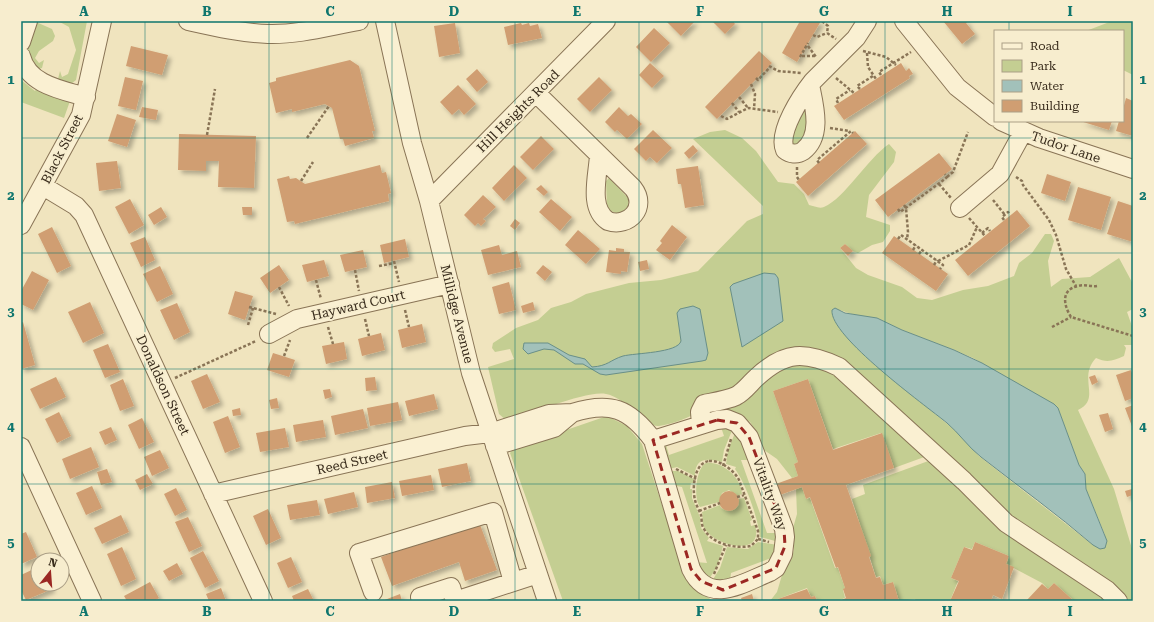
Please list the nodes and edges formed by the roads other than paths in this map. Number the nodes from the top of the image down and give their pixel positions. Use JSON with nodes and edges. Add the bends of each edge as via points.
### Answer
{"nodes":[{"id":1,"x":28,"y":21,"type":"edge"},
{"id":2,"x":102,"y":21,"type":"edge"},
{"id":3,"x":188,"y":21,"type":"edge"},
{"id":4,"x":359,"y":21,"type":"edge"},
{"id":5,"x":385,"y":21,"type":"edge"},
{"id":6,"x":606,"y":21,"type":"edge"},
{"id":7,"x":867,"y":21,"type":"edge"},
{"id":8,"x":904,"y":21,"type":"edge"},
{"id":9,"x":21,"y":42,"type":"edge"},
{"id":10,"x":21,"y":56,"type":"edge"},
{"id":11,"x":804,"y":78,"type":"road end"},
{"id":12,"x":536,"y":93,"type":"junction"},
{"id":13,"x":86,"y":97,"type":"junction"},
{"id":14,"x":994,"y":116,"type":"edge"},
{"id":15,"x":1003,"y":122,"type":"edge"},
{"id":16,"x":1023,"y":132,"type":"junction"},
{"id":17,"x":599,"y":155,"type":"dead end"},
{"id":18,"x":1133,"y":169,"type":"edge"},
{"id":19,"x":43,"y":186,"type":"junction"},
{"id":20,"x":430,"y":201,"type":"junction"},
{"id":21,"x":960,"y":208,"type":"dead end"},
{"id":22,"x":21,"y":225,"type":"edge"},
{"id":23,"x":450,"y":284,"type":"junction"},
{"id":24,"x":269,"y":334,"type":"road end"},
{"id":25,"x":701,"y":425,"type":"junction"},
{"id":26,"x":492,"y":440,"type":"junction"},
{"id":27,"x":653,"y":440,"type":"junction"},
{"id":28,"x":21,"y":447,"type":"edge"},
{"id":29,"x":213,"y":494,"type":"junction"},
{"id":30,"x":538,"y":574,"type":"junction"},
{"id":31,"x":505,"y":590,"type":"edge"},
{"id":32,"x":373,"y":592,"type":"dead end"},
{"id":33,"x":92,"y":601,"type":"edge"},
{"id":34,"x":263,"y":601,"type":"edge"},
{"id":35,"x":422,"y":601,"type":"edge"},
{"id":36,"x":455,"y":601,"type":"edge"},
{"id":37,"x":548,"y":601,"type":"edge"},
{"id":38,"x":1118,"y":601,"type":"edge"}],
"edges":[{"from":1,"to":9,"type":"street"},
{"from":2,"to":13,"type":"street","name":"Black Street"},
{"from":3,"to":4,"type":"street","via":[[268,34]]},
{"from":5,"to":20,"type":"street","name":"Millidge Avenue","via":[[412,142]]},
{"from":6,"to":12,"type":"street","name":"Hill Heights Road"},
{"from":7,"to":11,"type":"street","via":[[850,44],[820,62]]},
{"from":8,"to":14,"type":"street","via":[[957,87]]},
{"from":10,"to":13,"type":"street","via":[[28,72],[40,81]]},
{"from":12,"to":17,"type":"street"},
{"from":12,"to":20,"type":"street","name":"Hill Heights Road"},
{"from":13,"to":19,"type":"street","name":"Black Street","via":[[75,128]]},
{"from":15,"to":16,"type":"street","name":"Tudor Lane"},
{"from":16,"to":18,"type":"street","name":"Tudor Lane"},
{"from":16,"to":21,"type":"street","via":[[1003,170],[993,182]]},
{"from":19,"to":22,"type":"street","name":"Black Street"},
{"from":19,"to":29,"type":"street","name":"Donaldson Street","via":[[76,206],[84,215]]},
{"from":20,"to":23,"type":"street","name":"Millidge Avenue"},
{"from":23,"to":24,"type":"street","name":"Hayward Court","via":[[297,319]]},
{"from":23,"to":26,"type":"street","name":"Millidge Avenue","via":[[471,373]]},
{"from":25,"to":27,"type":"street"},
{"from":25,"to":27,"type":"street","name":"Vitality Way","via":[[727,419],[737,423],[749,437],[784,528],[785,546],[780,561],[770,572],[723,590],[706,586],[691,569]]},
{"from":25,"to":38,"type":"street","via":[[700,412],[704,404],[736,396],[770,366],[788,358],[806,355],[822,359],[839,367],[964,481],[1006,523],[1107,590]]},
{"from":26,"to":27,"type":"street","via":[[549,414],[572,413],[599,406],[624,411]]},
{"from":26,"to":29,"type":"street","name":"Reed Street","via":[[466,436]]},
{"from":26,"to":30,"type":"street","name":"Millidge Avenue"},
{"from":28,"to":33,"type":"street"},
{"from":29,"to":34,"type":"street","name":"Donaldson Street"},
{"from":30,"to":31,"type":"street"},
{"from":30,"to":37,"type":"street","name":"Millidge Avenue"},
{"from":31,"to":32,"type":"street","via":[[492,512],[359,553]]},
{"from":31,"to":36,"type":"street"},
{"from":35,"to":36,"type":"street","via":[[420,597],[451,587]]}]}
